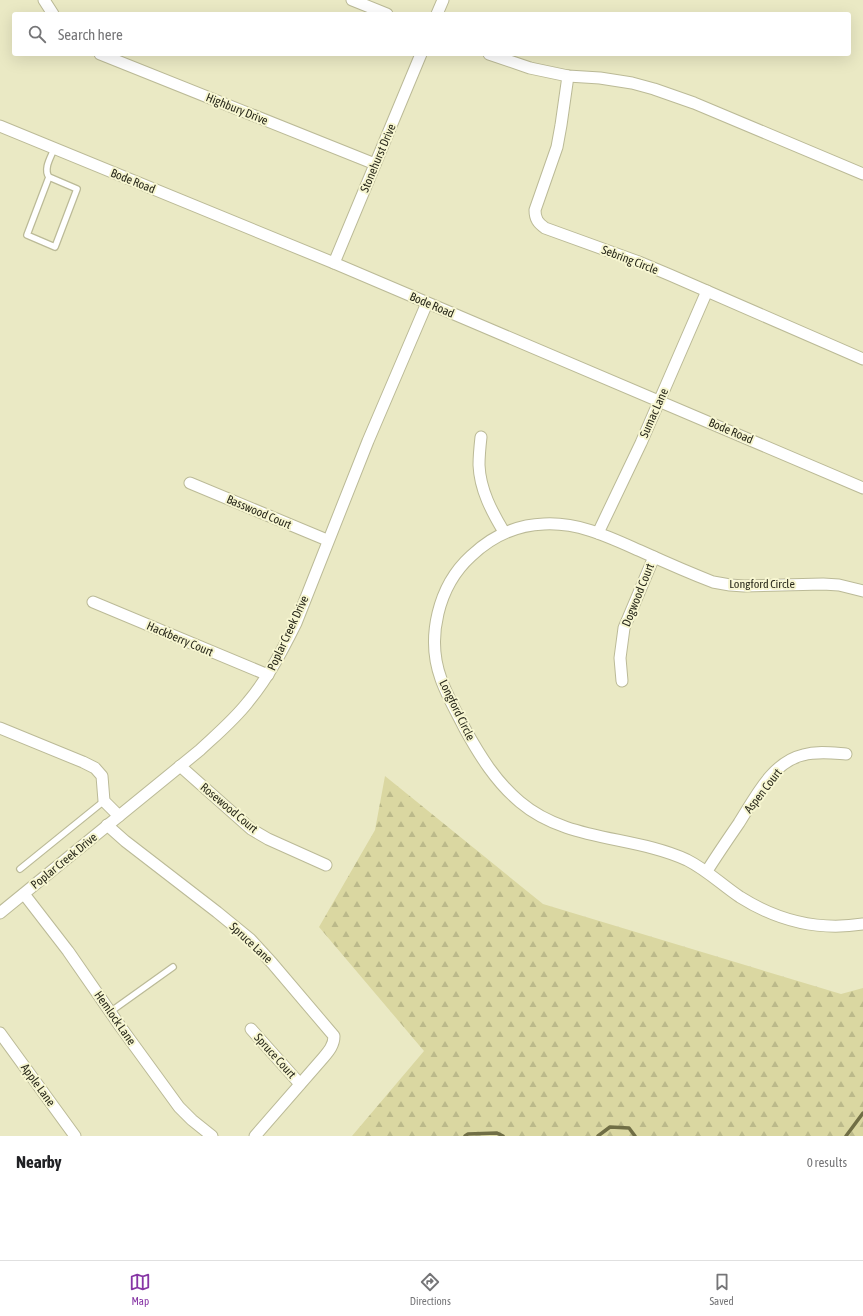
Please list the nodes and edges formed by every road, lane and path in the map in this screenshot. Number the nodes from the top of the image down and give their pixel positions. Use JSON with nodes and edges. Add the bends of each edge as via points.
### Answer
{"nodes":[{"id":1,"x":44,"y":0,"type":"edge"},
{"id":2,"x":352,"y":0,"type":"edge"},
{"id":3,"x":443,"y":0,"type":"edge"},
{"id":4,"x":52,"y":12,"type":"edge"},
{"id":5,"x":382,"y":12,"type":"edge"},
{"id":6,"x":438,"y":12,"type":"edge"},
{"id":7,"x":105,"y":56,"type":"edge"},
{"id":8,"x":420,"y":56,"type":"edge"},
{"id":9,"x":495,"y":56,"type":"edge"},
{"id":10,"x":568,"y":76,"type":"junction"},
{"id":11,"x":0,"y":126,"type":"edge"},
{"id":12,"x":54,"y":149,"type":"junction"},
{"id":13,"x":375,"y":164,"type":"junction"},
{"id":14,"x":863,"y":174,"type":"edge"},
{"id":15,"x":49,"y":177,"type":"junction"},
{"id":16,"x":334,"y":262,"type":"junction"},
{"id":17,"x":707,"y":291,"type":"junction"},
{"id":18,"x":427,"y":303,"type":"junction"},
{"id":19,"x":863,"y":359,"type":"edge"},
{"id":20,"x":660,"y":401,"type":"junction"},
{"id":21,"x":481,"y":437,"type":"dead end"},
{"id":22,"x":190,"y":483,"type":"dead end"},
{"id":23,"x":863,"y":488,"type":"edge"},
{"id":24,"x":504,"y":532,"type":"junction"},
{"id":25,"x":598,"y":533,"type":"junction"},
{"id":26,"x":327,"y":540,"type":"junction"},
{"id":27,"x":654,"y":557,"type":"junction"},
{"id":28,"x":863,"y":591,"type":"edge"},
{"id":29,"x":93,"y":602,"type":"dead end"},
{"id":30,"x":268,"y":675,"type":"junction"},
{"id":31,"x":622,"y":681,"type":"dead end"},
{"id":32,"x":0,"y":728,"type":"edge"},
{"id":33,"x":846,"y":754,"type":"dead end"},
{"id":34,"x":180,"y":766,"type":"junction"},
{"id":35,"x":104,"y":801,"type":"junction"},
{"id":36,"x":119,"y":816,"type":"junction"},
{"id":37,"x":107,"y":825,"type":"junction"},
{"id":38,"x":326,"y":864,"type":"dead end"},
{"id":39,"x":20,"y":869,"type":"dead end"},
{"id":40,"x":707,"y":871,"type":"junction"},
{"id":41,"x":24,"y":894,"type":"junction"},
{"id":42,"x":0,"y":913,"type":"edge"},
{"id":43,"x":863,"y":924,"type":"edge"},
{"id":44,"x":173,"y":967,"type":"dead end"},
{"id":45,"x":110,"y":1012,"type":"junction"},
{"id":46,"x":250,"y":1029,"type":"dead end"},
{"id":47,"x":0,"y":1033,"type":"edge"},
{"id":48,"x":300,"y":1084,"type":"junction"},
{"id":49,"x":75,"y":1136,"type":"edge"},
{"id":50,"x":212,"y":1136,"type":"edge"},
{"id":51,"x":255,"y":1136,"type":"edge"}],
"edges":[{"from":1,"to":4,"type":"street"},
{"from":2,"to":5,"type":"street"},
{"from":3,"to":6,"type":"street"},
{"from":7,"to":13,"type":"street","name":"Highbury Drive"},
{"from":8,"to":13,"type":"street","name":"Stonehurst Drive"},
{"from":9,"to":10,"type":"street","via":[[530,68]]},
{"from":10,"to":14,"type":"street","via":[[632,83],[654,89],[694,103]]},
{"from":10,"to":17,"type":"street","name":"Sebring Circle","via":[[557,147],[535,210],[538,224]]},
{"from":11,"to":12,"type":"street","name":"Bode Road"},
{"from":12,"to":15,"type":"lane","via":[[46,170]]},
{"from":12,"to":16,"type":"street","name":"Bode Road"},
{"from":13,"to":16,"type":"street","name":"Stonehurst Drive"},
{"from":15,"to":15,"type":"lane","via":[[27,235],[55,247],[78,189]]},
{"from":16,"to":18,"type":"street","name":"Bode Road"},
{"from":17,"to":19,"type":"street","name":"Sebring Circle"},
{"from":17,"to":20,"type":"street","name":"Sumac Lane"},
{"from":18,"to":20,"type":"street","name":"Bode Road"},
{"from":18,"to":26,"type":"street","name":"Poplar Creek Drive"},
{"from":20,"to":23,"type":"street","name":"Bode Road"},
{"from":20,"to":25,"type":"street","name":"Sumac Lane"},
{"from":21,"to":24,"type":"street","via":[[481,478],[487,500]]},
{"from":22,"to":26,"type":"street","name":"Basswood Court"},
{"from":24,"to":25,"type":"street","name":"Longford Circle","via":[[545,523],[589,529]]},
{"from":24,"to":40,"type":"street","name":"Longford Circle","via":[[479,548],[464,562],[442,601],[435,630],[435,647],[441,679],[486,766],[520,802],[557,825],[662,850]]},
{"from":25,"to":27,"type":"street","name":"Longford Circle"},
{"from":26,"to":30,"type":"street","name":"Poplar Creek Drive","via":[[296,623]]},
{"from":27,"to":28,"type":"street","name":"Longford Circle","via":[[713,582],[730,585],[823,584]]},
{"from":27,"to":31,"type":"street","name":"Dogwood Court","via":[[624,628],[620,658]]},
{"from":29,"to":30,"type":"street","name":"Hackberry Court"},
{"from":30,"to":34,"type":"street","name":"Poplar Creek Drive","via":[[248,703],[228,724]]},
{"from":32,"to":35,"type":"street","via":[[95,768],[102,776]]},
{"from":33,"to":40,"type":"street","name":"Aspen Court","via":[[802,755],[780,768],[760,791]]},
{"from":34,"to":36,"type":"street","name":"Poplar Creek Drive"},
{"from":34,"to":38,"type":"street","name":"Rosewood Court","via":[[251,829]]},
{"from":35,"to":36,"type":"street"},
{"from":35,"to":39,"type":"lane"},
{"from":36,"to":37,"type":"street","name":"Poplar Creek Drive"},
{"from":37,"to":41,"type":"street","name":"Poplar Creek Drive"},
{"from":37,"to":48,"type":"street","name":"Spruce Lane","via":[[250,939],[334,1036],[332,1047]]},
{"from":40,"to":43,"type":"street","name":"Longford Circle","via":[[741,897],[771,913],[797,922],[843,927]]},
{"from":41,"to":42,"type":"street","name":"Poplar Creek Drive"},
{"from":41,"to":45,"type":"street","name":"Hemlock Lane"},
{"from":44,"to":45,"type":"lane"},
{"from":45,"to":50,"type":"street","name":"Hemlock Lane","via":[[179,1107]]},
{"from":46,"to":48,"type":"street","name":"Spruce Court"},
{"from":47,"to":49,"type":"street","name":"Apple Lane"},
{"from":48,"to":51,"type":"street"}]}
